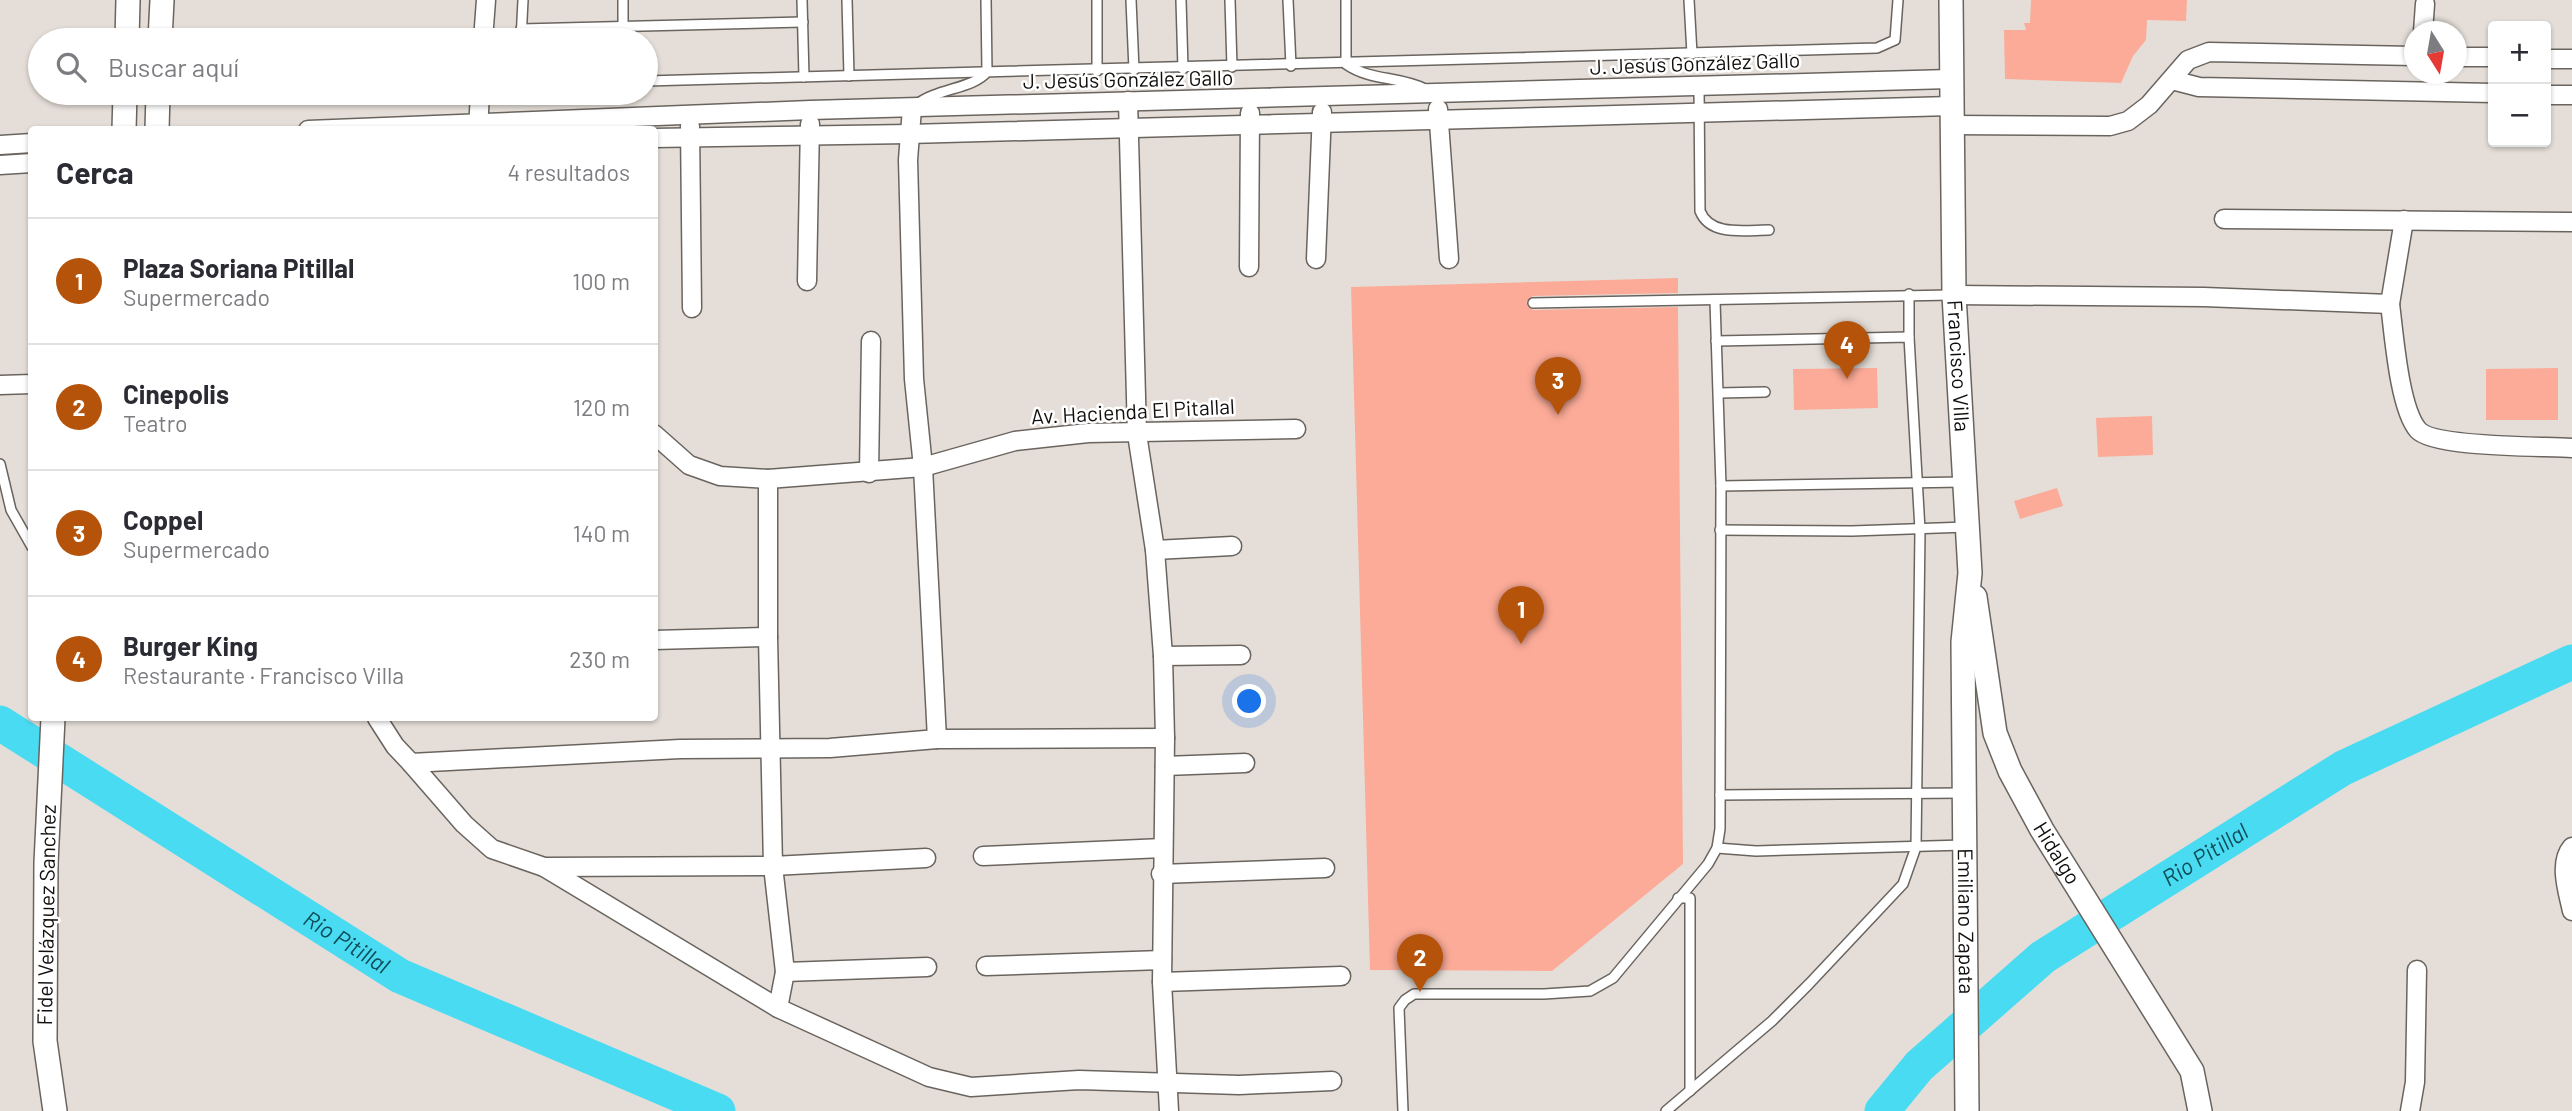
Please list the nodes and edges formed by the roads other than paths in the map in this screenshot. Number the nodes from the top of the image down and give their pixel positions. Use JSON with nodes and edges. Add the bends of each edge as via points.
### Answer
{"nodes":[{"id":1,"x":128,"y":0,"type":"edge"},
{"id":2,"x":162,"y":0,"type":"edge"},
{"id":3,"x":485,"y":0,"type":"edge"},
{"id":4,"x":523,"y":0,"type":"edge"},
{"id":5,"x":623,"y":0,"type":"edge"},
{"id":6,"x":802,"y":0,"type":"edge"},
{"id":7,"x":847,"y":0,"type":"edge"},
{"id":8,"x":986,"y":0,"type":"edge"},
{"id":9,"x":1097,"y":0,"type":"edge"},
{"id":10,"x":1131,"y":0,"type":"edge"},
{"id":11,"x":1181,"y":0,"type":"edge"},
{"id":12,"x":1230,"y":0,"type":"edge"},
{"id":13,"x":1288,"y":0,"type":"edge"},
{"id":14,"x":1346,"y":0,"type":"edge"},
{"id":15,"x":1689,"y":0,"type":"edge"},
{"id":16,"x":1898,"y":0,"type":"edge"},
{"id":17,"x":1951,"y":0,"type":"edge"},
{"id":18,"x":2425,"y":4,"type":"dead end"},
{"id":19,"x":2424,"y":21,"type":"edge"},
{"id":20,"x":803,"y":22,"type":"junction"},
{"id":21,"x":623,"y":27,"type":"junction"},
{"id":22,"x":127,"y":28,"type":"edge"},
{"id":23,"x":161,"y":28,"type":"edge"},
{"id":24,"x":484,"y":28,"type":"edge"},
{"id":25,"x":521,"y":28,"type":"edge"},
{"id":26,"x":572,"y":28,"type":"edge"},
{"id":27,"x":1692,"y":54,"type":"junction"},
{"id":28,"x":2404,"y":56,"type":"edge"},
{"id":29,"x":2467,"y":57,"type":"edge"},
{"id":30,"x":2488,"y":57,"type":"edge"},
{"id":31,"x":2551,"y":58,"type":"edge"},
{"id":32,"x":2572,"y":59,"type":"edge"},
{"id":33,"x":1346,"y":64,"type":"junction"},
{"id":34,"x":1291,"y":66,"type":"junction"},
{"id":35,"x":1232,"y":67,"type":"junction"},
{"id":36,"x":1183,"y":69,"type":"junction"},
{"id":37,"x":1134,"y":70,"type":"junction"},
{"id":38,"x":1097,"y":71,"type":"junction"},
{"id":39,"x":987,"y":72,"type":"junction"},
{"id":40,"x":849,"y":76,"type":"junction"},
{"id":41,"x":804,"y":77,"type":"junction"},
{"id":42,"x":1950,"y":79,"type":"junction"},
{"id":43,"x":2172,"y":80,"type":"junction"},
{"id":44,"x":658,"y":81,"type":"edge"},
{"id":45,"x":2404,"y":83,"type":"edge"},
{"id":46,"x":2427,"y":84,"type":"edge"},
{"id":47,"x":1699,"y":87,"type":"junction"},
{"id":48,"x":2488,"y":92,"type":"edge"},
{"id":49,"x":1435,"y":94,"type":"junction"},
{"id":50,"x":2551,"y":94,"type":"edge"},
{"id":51,"x":2572,"y":95,"type":"edge"},
{"id":52,"x":1323,"y":98,"type":"junction"},
{"id":53,"x":1250,"y":100,"type":"junction"},
{"id":54,"x":1128,"y":101,"type":"junction"},
{"id":55,"x":125,"y":105,"type":"edge"},
{"id":56,"x":158,"y":105,"type":"edge"},
{"id":57,"x":479,"y":105,"type":"edge"},
{"id":58,"x":912,"y":108,"type":"junction"},
{"id":59,"x":810,"y":110,"type":"junction"},
{"id":60,"x":1699,"y":112,"type":"junction"},
{"id":61,"x":690,"y":115,"type":"junction"},
{"id":62,"x":1951,"y":116,"type":"junction"},
{"id":63,"x":1441,"y":120,"type":"junction"},
{"id":64,"x":1322,"y":122,"type":"junction"},
{"id":65,"x":586,"y":125,"type":"edge"},
{"id":66,"x":1250,"y":125,"type":"junction"},
{"id":67,"x":124,"y":126,"type":"edge"},
{"id":68,"x":157,"y":126,"type":"edge"},
{"id":69,"x":478,"y":126,"type":"edge"},
{"id":70,"x":1130,"y":129,"type":"junction"},
{"id":71,"x":909,"y":134,"type":"junction"},
{"id":72,"x":810,"y":136,"type":"junction"},
{"id":73,"x":691,"y":137,"type":"junction"},
{"id":74,"x":658,"y":138,"type":"edge"},
{"id":75,"x":28,"y":143,"type":"edge"},
{"id":76,"x":0,"y":145,"type":"edge"},
{"id":77,"x":28,"y":163,"type":"edge"},
{"id":78,"x":0,"y":165,"type":"edge"},
{"id":79,"x":2224,"y":219,"type":"dead end"},
{"id":80,"x":2404,"y":220,"type":"junction"},
{"id":81,"x":2572,"y":222,"type":"edge"},
{"id":82,"x":1769,"y":230,"type":"dead end"},
{"id":83,"x":1316,"y":259,"type":"dead end"},
{"id":84,"x":1449,"y":259,"type":"dead end"},
{"id":85,"x":1249,"y":267,"type":"dead end"},
{"id":86,"x":807,"y":281,"type":"dead end"},
{"id":87,"x":1909,"y":295,"type":"junction"},
{"id":88,"x":1954,"y":295,"type":"junction"},
{"id":89,"x":1714,"y":301,"type":"junction"},
{"id":90,"x":1533,"y":303,"type":"dead end"},
{"id":91,"x":2390,"y":304,"type":"junction"},
{"id":92,"x":692,"y":308,"type":"dead end"},
{"id":93,"x":1909,"y":337,"type":"junction"},
{"id":94,"x":871,"y":341,"type":"dead end"},
{"id":95,"x":1716,"y":341,"type":"junction"},
{"id":96,"x":28,"y":384,"type":"edge"},
{"id":97,"x":0,"y":385,"type":"edge"},
{"id":98,"x":1765,"y":392,"type":"dead end"},
{"id":99,"x":1718,"y":393,"type":"junction"},
{"id":100,"x":1296,"y":429,"type":"dead end"},
{"id":101,"x":1137,"y":434,"type":"junction"},
{"id":102,"x":658,"y":437,"type":"edge"},
{"id":103,"x":2572,"y":448,"type":"edge"},
{"id":104,"x":0,"y":464,"type":"edge"},
{"id":105,"x":923,"y":467,"type":"junction"},
{"id":106,"x":869,"y":472,"type":"junction"},
{"id":107,"x":768,"y":479,"type":"junction"},
{"id":108,"x":1965,"y":482,"type":"junction"},
{"id":109,"x":1918,"y":484,"type":"junction"},
{"id":110,"x":1721,"y":486,"type":"junction"},
{"id":111,"x":1967,"y":527,"type":"junction"},
{"id":112,"x":1720,"y":530,"type":"junction"},
{"id":113,"x":1920,"y":530,"type":"junction"},
{"id":114,"x":28,"y":540,"type":"edge"},
{"id":115,"x":1232,"y":546,"type":"dead end"},
{"id":116,"x":1155,"y":550,"type":"junction"},
{"id":117,"x":1970,"y":573,"type":"junction"},
{"id":118,"x":768,"y":636,"type":"junction"},
{"id":119,"x":658,"y":640,"type":"edge"},
{"id":120,"x":1241,"y":655,"type":"dead end"},
{"id":121,"x":1163,"y":656,"type":"junction"},
{"id":122,"x":53,"y":721,"type":"edge"},
{"id":123,"x":379,"y":721,"type":"edge"},
{"id":124,"x":1963,"y":732,"type":"joint"},
{"id":125,"x":1166,"y":738,"type":"junction"},
{"id":126,"x":937,"y":739,"type":"junction"},
{"id":127,"x":769,"y":749,"type":"junction"},
{"id":128,"x":411,"y":763,"type":"junction"},
{"id":129,"x":1245,"y":763,"type":"dead end"},
{"id":130,"x":1165,"y":766,"type":"junction"},
{"id":131,"x":1965,"y":793,"type":"junction"},
{"id":132,"x":1916,"y":794,"type":"junction"},
{"id":133,"x":1720,"y":795,"type":"junction"},
{"id":134,"x":1965,"y":845,"type":"junction"},
{"id":135,"x":1916,"y":847,"type":"junction"},
{"id":136,"x":2572,"y":847,"type":"edge"},
{"id":137,"x":1163,"y":848,"type":"junction"},
{"id":138,"x":1717,"y":848,"type":"junction"},
{"id":139,"x":982,"y":856,"type":"dead end"},
{"id":140,"x":926,"y":858,"type":"dead end"},
{"id":141,"x":773,"y":866,"type":"junction"},
{"id":142,"x":544,"y":867,"type":"junction"},
{"id":143,"x":1325,"y":868,"type":"dead end"},
{"id":144,"x":1161,"y":874,"type":"junction"},
{"id":145,"x":1678,"y":898,"type":"junction"},
{"id":146,"x":2572,"y":911,"type":"edge"},
{"id":147,"x":1162,"y":960,"type":"junction"},
{"id":148,"x":986,"y":966,"type":"dead end"},
{"id":149,"x":927,"y":967,"type":"dead end"},
{"id":150,"x":2417,"y":970,"type":"dead end"},
{"id":151,"x":785,"y":972,"type":"junction"},
{"id":152,"x":1341,"y":976,"type":"dead end"},
{"id":153,"x":1162,"y":982,"type":"junction"},
{"id":154,"x":778,"y":1007,"type":"junction"},
{"id":155,"x":1332,"y":1081,"type":"dead end"},
{"id":156,"x":1168,"y":1084,"type":"junction"},
{"id":157,"x":1690,"y":1091,"type":"junction"},
{"id":158,"x":54,"y":1111,"type":"edge"},
{"id":159,"x":1169,"y":1111,"type":"edge"},
{"id":160,"x":1403,"y":1111,"type":"edge"},
{"id":161,"x":1666,"y":1111,"type":"edge"},
{"id":162,"x":1967,"y":1111,"type":"edge"},
{"id":163,"x":2200,"y":1111,"type":"edge"},
{"id":164,"x":2410,"y":1111,"type":"edge"}],
"edges":[{"from":1,"to":22,"type":"street"},
{"from":2,"to":23,"type":"street"},
{"from":3,"to":24,"type":"street"},
{"from":4,"to":25,"type":"lane"},
{"from":5,"to":21,"type":"lane"},
{"from":6,"to":20,"type":"lane"},
{"from":7,"to":40,"type":"lane"},
{"from":8,"to":39,"type":"lane"},
{"from":9,"to":38,"type":"lane"},
{"from":10,"to":37,"type":"lane"},
{"from":11,"to":36,"type":"lane"},
{"from":12,"to":35,"type":"lane"},
{"from":13,"to":34,"type":"lane"},
{"from":14,"to":33,"type":"lane"},
{"from":15,"to":27,"type":"lane"},
{"from":16,"to":27,"type":"lane","via":[[1898,32],[1887,46]]},
{"from":17,"to":42,"type":"street","name":"Francisco Villa"},
{"from":18,"to":19,"type":"street"},
{"from":20,"to":21,"type":"lane"},
{"from":20,"to":41,"type":"lane"},
{"from":21,"to":26,"type":"lane"},
{"from":27,"to":33,"type":"lane"},
{"from":28,"to":43,"type":"street","via":[[2209,52],[2188,60]]},
{"from":29,"to":30,"type":"street"},
{"from":31,"to":32,"type":"street"},
{"from":33,"to":34,"type":"lane"},
{"from":33,"to":49,"type":"lane","via":[[1358,72],[1400,79]]},
{"from":34,"to":35,"type":"lane"},
{"from":35,"to":36,"type":"lane"},
{"from":36,"to":37,"type":"lane"},
{"from":37,"to":38,"type":"lane"},
{"from":38,"to":39,"type":"lane"},
{"from":39,"to":40,"type":"lane"},
{"from":39,"to":58,"type":"lane","via":[[977,82],[934,93]]},
{"from":40,"to":41,"type":"lane"},
{"from":41,"to":44,"type":"lane"},
{"from":42,"to":47,"type":"street","name":"J. Jesús González Gallo"},
{"from":42,"to":62,"type":"street","name":"Francisco Villa"},
{"from":43,"to":45,"type":"street","via":[[2199,87]]},
{"from":43,"to":62,"type":"street","via":[[2128,121],[2110,126]]},
{"from":46,"to":48,"type":"street"},
{"from":47,"to":49,"type":"street","name":"J. Jesús González Gallo"},
{"from":47,"to":60,"type":"lane"},
{"from":49,"to":52,"type":"street","name":"J. Jesús González Gallo"},
{"from":49,"to":63,"type":"street"},
{"from":50,"to":51,"type":"street"},
{"from":52,"to":53,"type":"street","name":"J. Jesús González Gallo"},
{"from":52,"to":64,"type":"street"},
{"from":53,"to":54,"type":"street","name":"J. Jesús González Gallo"},
{"from":53,"to":66,"type":"street"},
{"from":54,"to":58,"type":"street","name":"J. Jesús González Gallo"},
{"from":54,"to":70,"type":"street"},
{"from":55,"to":67,"type":"street"},
{"from":56,"to":68,"type":"street"},
{"from":57,"to":69,"type":"street"},
{"from":58,"to":59,"type":"street","name":"J. Jesús González Gallo"},
{"from":58,"to":71,"type":"street"},
{"from":59,"to":61,"type":"street","name":"J. Jesús González Gallo"},
{"from":59,"to":72,"type":"street"},
{"from":60,"to":62,"type":"street"},
{"from":60,"to":63,"type":"street"},
{"from":60,"to":82,"type":"lane","via":[[1700,211],[1704,221],[1714,228]]},
{"from":61,"to":65,"type":"street","name":"J. Jesús González Gallo"},
{"from":61,"to":73,"type":"street"},
{"from":62,"to":88,"type":"street","name":"Francisco Villa"},
{"from":63,"to":64,"type":"street"},
{"from":63,"to":84,"type":"street"},
{"from":64,"to":66,"type":"street"},
{"from":64,"to":83,"type":"street"},
{"from":65,"to":69,"type":"street","name":"J. Jesús González Gallo"},
{"from":66,"to":70,"type":"street"},
{"from":66,"to":85,"type":"street"},
{"from":70,"to":71,"type":"street"},
{"from":70,"to":101,"type":"street"},
{"from":71,"to":72,"type":"street"},
{"from":71,"to":105,"type":"street","via":[[914,379]]},
{"from":72,"to":73,"type":"street"},
{"from":72,"to":86,"type":"street"},
{"from":73,"to":74,"type":"street"},
{"from":73,"to":92,"type":"street"},
{"from":75,"to":76,"type":"street"},
{"from":77,"to":78,"type":"street"},
{"from":79,"to":80,"type":"street"},
{"from":80,"to":81,"type":"street"},
{"from":80,"to":91,"type":"street"},
{"from":87,"to":88,"type":"lane"},
{"from":87,"to":89,"type":"lane"},
{"from":87,"to":93,"type":"lane"},
{"from":88,"to":91,"type":"street"},
{"from":88,"to":108,"type":"street","name":"Francisco Villa"},
{"from":89,"to":90,"type":"lane"},
{"from":89,"to":95,"type":"lane"},
{"from":91,"to":103,"type":"street","via":[[2400,377],[2419,432],[2442,442]]},
{"from":93,"to":95,"type":"lane"},
{"from":93,"to":109,"type":"lane"},
{"from":94,"to":106,"type":"street"},
{"from":95,"to":99,"type":"lane"},
{"from":96,"to":97,"type":"street"},
{"from":98,"to":99,"type":"lane"},
{"from":99,"to":110,"type":"lane"},
{"from":100,"to":101,"type":"street","name":"Av. Hacienda El Pitallal"},
{"from":101,"to":105,"type":"street","name":"Av. Hacienda El Pitallal","via":[[1088,433],[1015,441]]},
{"from":101,"to":116,"type":"street"},
{"from":102,"to":107,"type":"street","name":"Av. Hacienda El Pitallal","via":[[690,465],[720,476]]},
{"from":104,"to":114,"type":"lane","via":[[11,510]]},
{"from":105,"to":106,"type":"street","name":"Av. Hacienda El Pitallal"},
{"from":105,"to":126,"type":"street"},
{"from":106,"to":107,"type":"street","name":"Av. Hacienda El Pitallal"},
{"from":107,"to":118,"type":"street"},
{"from":108,"to":109,"type":"lane"},
{"from":108,"to":111,"type":"street","name":"Francisco Villa"},
{"from":109,"to":110,"type":"lane"},
{"from":109,"to":113,"type":"lane"},
{"from":110,"to":112,"type":"lane"},
{"from":111,"to":113,"type":"lane"},
{"from":111,"to":117,"type":"street","name":"Francisco Villa"},
{"from":112,"to":113,"type":"lane"},
{"from":112,"to":133,"type":"lane"},
{"from":113,"to":132,"type":"lane"},
{"from":115,"to":116,"type":"street"},
{"from":116,"to":121,"type":"street"},
{"from":117,"to":124,"type":"street","name":"Francisco Villa","via":[[1963,642]]},
{"from":117,"to":163,"type":"street","name":"Hidalgo","via":[[1996,733],[2010,771],[2058,857],[2192,1071]]},
{"from":118,"to":119,"type":"street"},
{"from":118,"to":127,"type":"street"},
{"from":120,"to":121,"type":"street"},
{"from":121,"to":125,"type":"street"},
{"from":122,"to":158,"type":"street","name":"Fidel Velázquez Sanchez","via":[[45,1041]]},
{"from":123,"to":128,"type":"street"},
{"from":124,"to":131,"type":"street","name":"Emiliano Zapata"},
{"from":125,"to":126,"type":"street"},
{"from":125,"to":130,"type":"street"},
{"from":126,"to":127,"type":"street"},
{"from":127,"to":128,"type":"street"},
{"from":127,"to":141,"type":"street"},
{"from":128,"to":142,"type":"street","via":[[492,849]]},
{"from":129,"to":130,"type":"street"},
{"from":130,"to":137,"type":"street"},
{"from":131,"to":132,"type":"lane"},
{"from":131,"to":134,"type":"street","name":"Emiliano Zapata"},
{"from":132,"to":133,"type":"lane"},
{"from":132,"to":135,"type":"lane"},
{"from":133,"to":138,"type":"lane"},
{"from":134,"to":135,"type":"lane"},
{"from":134,"to":162,"type":"street","name":"Emiliano Zapata"},
{"from":135,"to":138,"type":"lane"},
{"from":135,"to":157,"type":"lane","via":[[1903,884],[1772,1021]]},
{"from":136,"to":146,"type":"street","via":[[2565,874]]},
{"from":137,"to":139,"type":"street"},
{"from":137,"to":144,"type":"street"},
{"from":138,"to":145,"type":"lane"},
{"from":140,"to":141,"type":"street"},
{"from":141,"to":142,"type":"street"},
{"from":141,"to":151,"type":"street"},
{"from":142,"to":154,"type":"street"},
{"from":143,"to":144,"type":"street"},
{"from":144,"to":147,"type":"street"},
{"from":145,"to":157,"type":"lane","via":[[1690,898]]},
{"from":145,"to":160,"type":"lane","via":[[1613,978],[1590,991],[1414,994],[1405,1000],[1399,1008]]},
{"from":147,"to":148,"type":"street"},
{"from":147,"to":153,"type":"street"},
{"from":149,"to":151,"type":"street"},
{"from":150,"to":164,"type":"street","via":[[2415,1082]]},
{"from":151,"to":154,"type":"street"},
{"from":152,"to":153,"type":"street"},
{"from":153,"to":156,"type":"street"},
{"from":154,"to":156,"type":"street","via":[[929,1077],[971,1087],[1079,1080]]},
{"from":155,"to":156,"type":"street"},
{"from":156,"to":159,"type":"street"},
{"from":157,"to":161,"type":"lane"}]}
